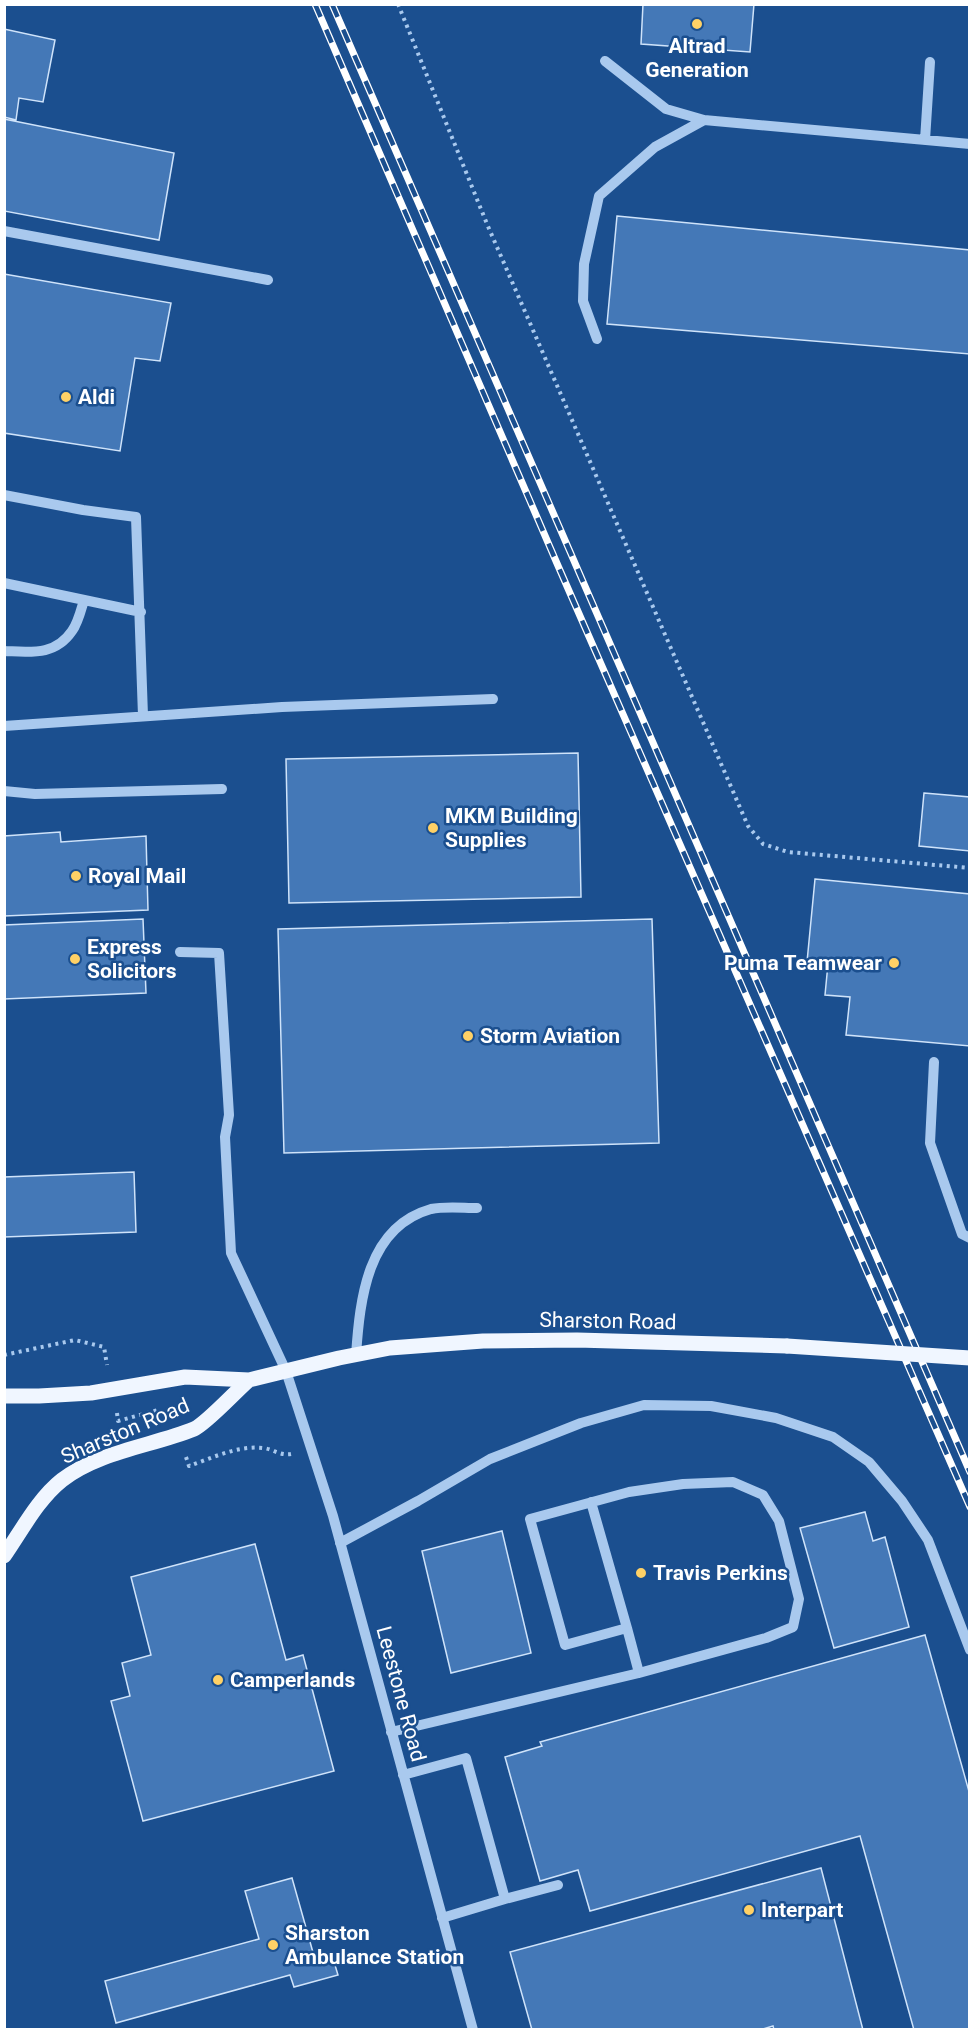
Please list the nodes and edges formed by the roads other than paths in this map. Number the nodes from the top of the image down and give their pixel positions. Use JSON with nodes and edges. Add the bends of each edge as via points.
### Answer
{"nodes":[{"id":1,"x":604,"y":61,"type":"dead end"},
{"id":2,"x":930,"y":62,"type":"dead end"},
{"id":3,"x":704,"y":120,"type":"junction"},
{"id":4,"x":925,"y":140,"type":"junction"},
{"id":5,"x":969,"y":144,"type":"edge"},
{"id":6,"x":4,"y":231,"type":"edge"},
{"id":7,"x":268,"y":280,"type":"dead end"},
{"id":8,"x":597,"y":339,"type":"dead end"},
{"id":9,"x":4,"y":495,"type":"edge"},
{"id":10,"x":4,"y":583,"type":"edge"},
{"id":11,"x":84,"y":600,"type":"junction"},
{"id":12,"x":141,"y":612,"type":"junction"},
{"id":13,"x":4,"y":651,"type":"edge"},
{"id":14,"x":493,"y":699,"type":"dead end"},
{"id":15,"x":143,"y":716,"type":"junction"},
{"id":16,"x":4,"y":726,"type":"edge"},
{"id":17,"x":222,"y":789,"type":"dead end"},
{"id":18,"x":4,"y":791,"type":"edge"},
{"id":19,"x":180,"y":952,"type":"dead end"},
{"id":20,"x":934,"y":1062,"type":"dead end"},
{"id":21,"x":477,"y":1208,"type":"dead end"},
{"id":22,"x":969,"y":1238,"type":"edge"},
{"id":23,"x":356,"y":1354,"type":"junction"},
{"id":24,"x":969,"y":1358,"type":"edge"},
{"id":25,"x":286,"y":1371,"type":"junction"},
{"id":26,"x":249,"y":1380,"type":"junction"},
{"id":27,"x":4,"y":1396,"type":"edge"},
{"id":28,"x":591,"y":1502,"type":"junction"},
{"id":29,"x":340,"y":1543,"type":"junction"},
{"id":30,"x":4,"y":1556,"type":"edge"},
{"id":31,"x":627,"y":1628,"type":"junction"},
{"id":32,"x":969,"y":1650,"type":"edge"},
{"id":33,"x":639,"y":1673,"type":"junction"},
{"id":34,"x":392,"y":1732,"type":"junction"},
{"id":35,"x":403,"y":1775,"type":"junction"},
{"id":36,"x":558,"y":1885,"type":"dead end"},
{"id":37,"x":505,"y":1899,"type":"junction"},
{"id":38,"x":442,"y":1918,"type":"junction"},
{"id":39,"x":473,"y":2030,"type":"edge"}],
"edges":[{"from":1,"to":3,"type":"street","via":[[666,109]]},
{"from":2,"to":4,"type":"street"},
{"from":3,"to":4,"type":"street"},
{"from":3,"to":8,"type":"street","via":[[655,147],[599,196],[584,264],[583,292]]},
{"from":4,"to":5,"type":"street"},
{"from":6,"to":7,"type":"street"},
{"from":9,"to":12,"type":"street","via":[[136,517]]},
{"from":10,"to":11,"type":"street"},
{"from":11,"to":12,"type":"street"},
{"from":11,"to":13,"type":"street","via":[[73,631],[52,649]]},
{"from":12,"to":15,"type":"street"},
{"from":14,"to":15,"type":"street"},
{"from":15,"to":16,"type":"street"},
{"from":17,"to":18,"type":"street","via":[[35,794]]},
{"from":19,"to":25,"type":"street","name":"Leestone Road","via":[[219,953],[229,1115],[225,1137],[231,1253]]},
{"from":20,"to":22,"type":"street","via":[[930,1143],[962,1234]]},
{"from":21,"to":23,"type":"street","via":[[433,1209],[411,1217],[392,1233],[367,1275]]},
{"from":23,"to":24,"type":"main road","name":"Sharston Road","bridge":true,"via":[[483,1341],[577,1340],[787,1346]]},
{"from":23,"to":25,"type":"main road","name":"Sharston Road"},
{"from":25,"to":26,"type":"main road","name":"Sharston Road"},
{"from":25,"to":29,"type":"street","name":"Leestone Road"},
{"from":26,"to":27,"type":"main road","name":"Sharston Road","via":[[185,1377],[91,1393]]},
{"from":26,"to":30,"type":"main road","name":"Sharston Road","via":[[197,1428],[107,1457],[61,1481],[37,1507]]},
{"from":28,"to":31,"type":"street"},
{"from":28,"to":31,"type":"street","via":[[531,1519],[565,1645]]},
{"from":28,"to":33,"type":"street","via":[[682,1484],[733,1482],[763,1496],[779,1521],[800,1599],[793,1627]]},
{"from":29,"to":32,"type":"street","via":[[490,1459],[581,1423],[644,1405],[711,1406],[776,1418],[833,1437],[869,1462],[928,1540]]},
{"from":29,"to":34,"type":"street","name":"Leestone Road"},
{"from":31,"to":33,"type":"street"},
{"from":33,"to":34,"type":"street"},
{"from":34,"to":35,"type":"street","name":"Leestone Road"},
{"from":35,"to":37,"type":"street","via":[[466,1758]]},
{"from":35,"to":38,"type":"street","name":"Leestone Road"},
{"from":36,"to":37,"type":"street"},
{"from":37,"to":38,"type":"street"},
{"from":38,"to":39,"type":"street","name":"Leestone Road"}]}
